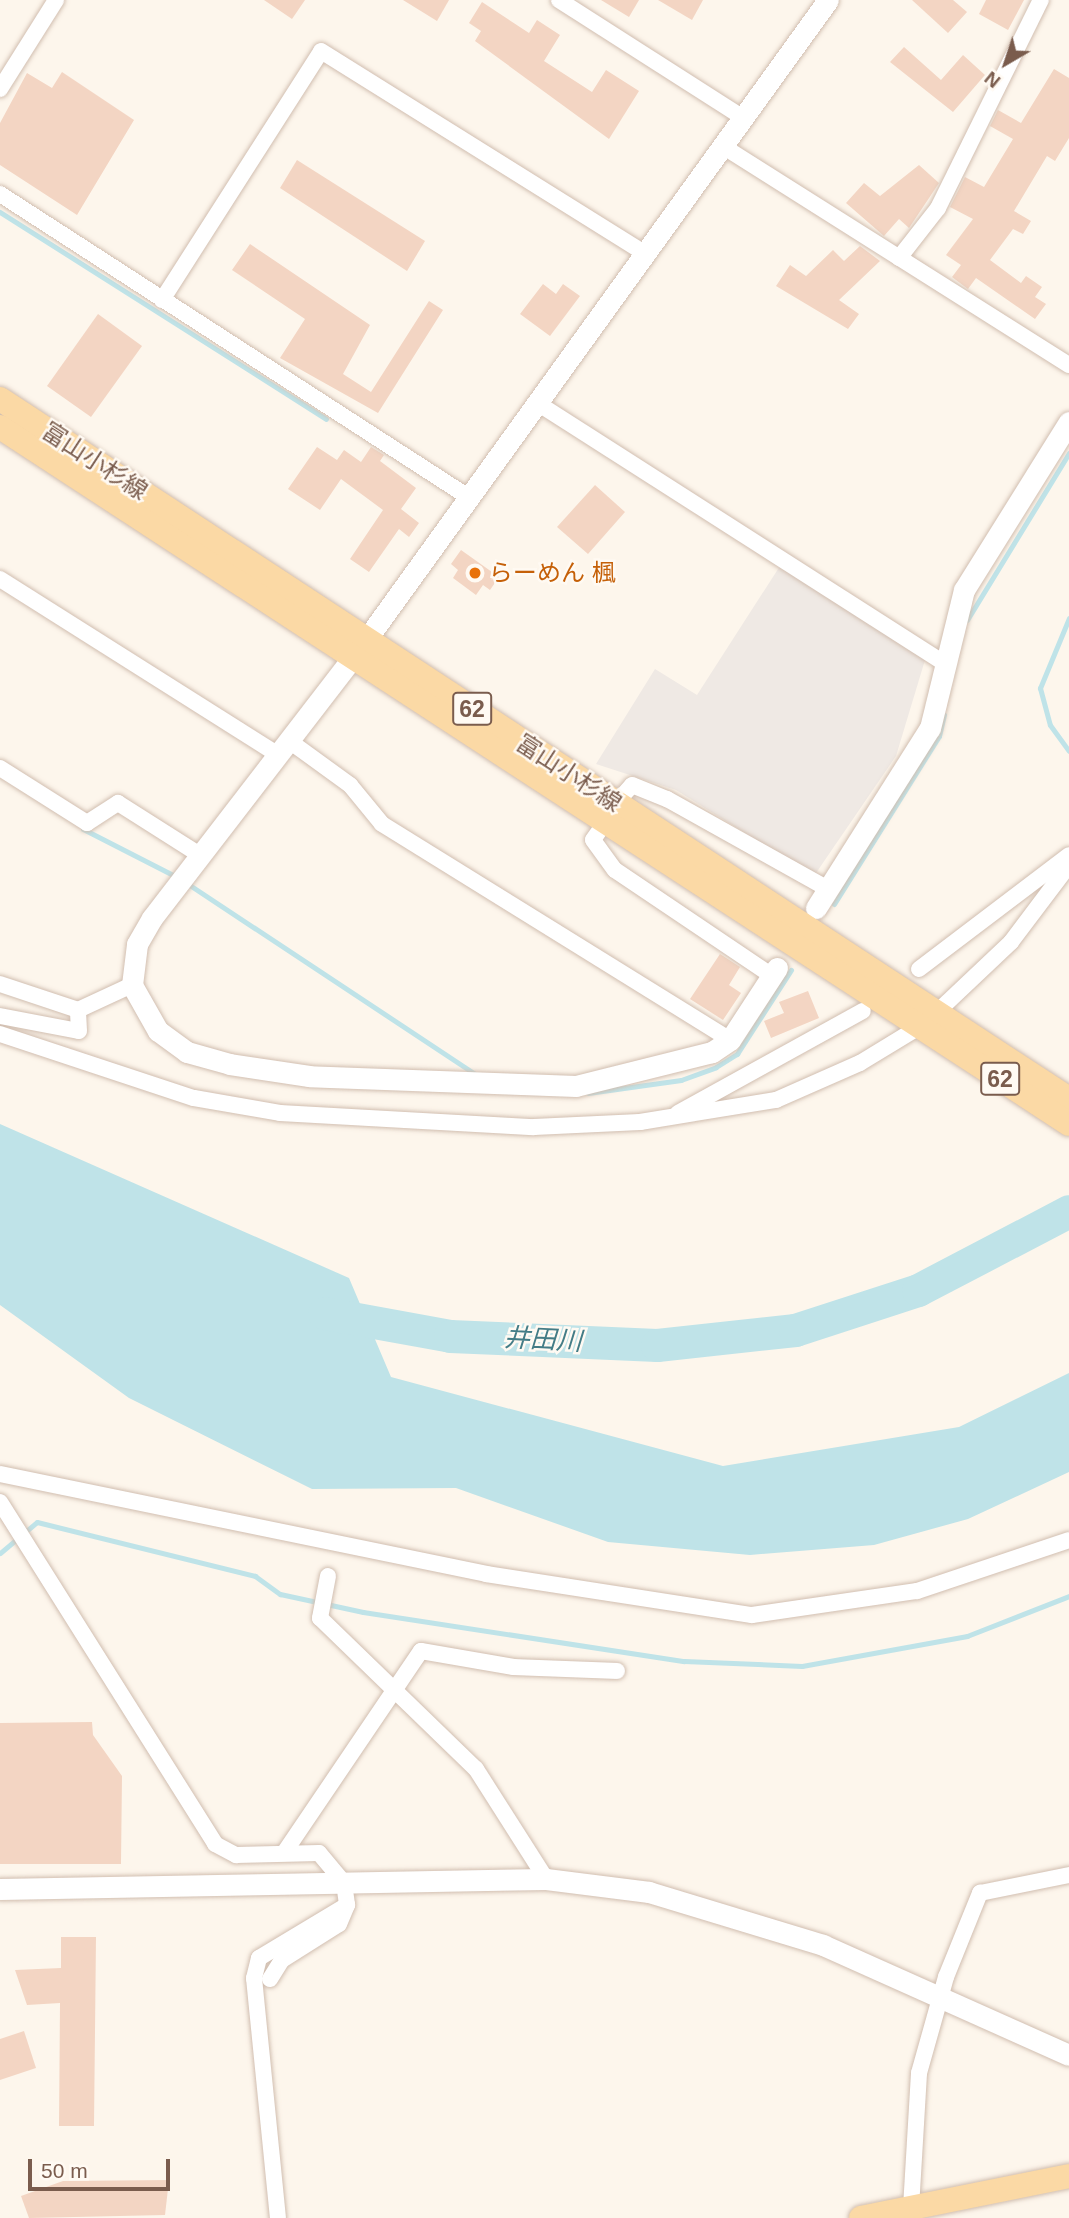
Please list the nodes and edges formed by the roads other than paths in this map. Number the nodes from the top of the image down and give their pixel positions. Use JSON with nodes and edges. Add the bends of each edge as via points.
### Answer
{"nodes":[{"id":1,"x":56,"y":0,"type":"edge"},
{"id":2,"x":559,"y":0,"type":"edge"},
{"id":3,"x":828,"y":0,"type":"edge"},
{"id":4,"x":1041,"y":0,"type":"edge"},
{"id":5,"x":0,"y":89,"type":"edge"},
{"id":6,"x":745,"y":119,"type":"junction"},
{"id":7,"x":724,"y":147,"type":"junction"},
{"id":8,"x":0,"y":194,"type":"edge"},
{"id":9,"x":648,"y":255,"type":"junction"},
{"id":10,"x":900,"y":258,"type":"junction"},
{"id":11,"x":162,"y":300,"type":"junction"},
{"id":12,"x":1069,"y":365,"type":"edge"},
{"id":13,"x":0,"y":399,"type":"edge"},
{"id":14,"x":539,"y":404,"type":"junction"},
{"id":15,"x":1069,"y":422,"type":"edge"},
{"id":16,"x":0,"y":427,"type":"edge"},
{"id":17,"x":470,"y":498,"type":"junction"},
{"id":18,"x":0,"y":579,"type":"edge"},
{"id":19,"x":359,"y":649,"type":"junction"},
{"id":20,"x":943,"y":662,"type":"junction"},
{"id":21,"x":283,"y":747,"type":"junction"},
{"id":22,"x":0,"y":768,"type":"edge"},
{"id":23,"x":610,"y":814,"type":"junction"},
{"id":24,"x":200,"y":855,"type":"junction"},
{"id":25,"x":1069,"y":855,"type":"edge"},
{"id":26,"x":1069,"y":865,"type":"edge"},
{"id":27,"x":828,"y":889,"type":"junction"},
{"id":28,"x":816,"y":908,"type":"dead end"},
{"id":29,"x":919,"y":969,"type":"dead end"},
{"id":30,"x":774,"y":972,"type":"joint"},
{"id":31,"x":0,"y":984,"type":"edge"},
{"id":32,"x":132,"y":985,"type":"junction"},
{"id":33,"x":78,"y":1010,"type":"junction"},
{"id":34,"x":863,"y":1011,"type":"dead end"},
{"id":35,"x":0,"y":1016,"type":"edge"},
{"id":36,"x":932,"y":1023,"type":"junction"},
{"id":37,"x":0,"y":1034,"type":"edge"},
{"id":38,"x":730,"y":1040,"type":"junction"},
{"id":39,"x":1069,"y":1099,"type":"edge"},
{"id":40,"x":668,"y":1118,"type":"junction"},
{"id":41,"x":1069,"y":1124,"type":"edge"},
{"id":42,"x":0,"y":1475,"type":"edge"},
{"id":43,"x":0,"y":1502,"type":"edge"},
{"id":44,"x":1069,"y":1540,"type":"edge"},
{"id":45,"x":328,"y":1576,"type":"dead end"},
{"id":46,"x":617,"y":1671,"type":"dead end"},
{"id":47,"x":395,"y":1690,"type":"junction"},
{"id":48,"x":285,"y":1853,"type":"junction"},
{"id":49,"x":1069,"y":1875,"type":"edge"},
{"id":50,"x":546,"y":1879,"type":"junction"},
{"id":51,"x":0,"y":1889,"type":"edge"},
{"id":52,"x":345,"y":1894,"type":"junction"},
{"id":53,"x":270,"y":1979,"type":"dead end"},
{"id":54,"x":940,"y":2002,"type":"junction"},
{"id":55,"x":1069,"y":2055,"type":"edge"},
{"id":56,"x":1069,"y":2176,"type":"edge"},
{"id":57,"x":911,"y":2208,"type":"junction"},
{"id":58,"x":278,"y":2218,"type":"edge"},
{"id":59,"x":861,"y":2218,"type":"edge"}],
"edges":[{"from":1,"to":5,"type":"street"},
{"from":2,"to":6,"type":"street"},
{"from":3,"to":6,"type":"street"},
{"from":4,"to":10,"type":"street","via":[[938,208]]},
{"from":6,"to":7,"type":"street"},
{"from":7,"to":9,"type":"street"},
{"from":7,"to":10,"type":"street"},
{"from":8,"to":11,"type":"street"},
{"from":9,"to":11,"type":"street","via":[[321,51]]},
{"from":9,"to":14,"type":"street"},
{"from":10,"to":12,"type":"street"},
{"from":11,"to":17,"type":"street"},
{"from":13,"to":19,"type":"main road","name":"富山小杉線","number":"62"},
{"from":14,"to":17,"type":"street"},
{"from":14,"to":20,"type":"street"},
{"from":15,"to":20,"type":"street","via":[[964,590]]},
{"from":16,"to":19,"type":"main road","name":"富山小杉線","number":"62"},
{"from":17,"to":19,"type":"street"},
{"from":18,"to":21,"type":"street"},
{"from":19,"to":21,"type":"street"},
{"from":19,"to":23,"type":"main road","name":"富山小杉線","number":"62"},
{"from":20,"to":27,"type":"street","via":[[930,728]]},
{"from":21,"to":24,"type":"street"},
{"from":21,"to":38,"type":"street","via":[[351,785],[382,824]]},
{"from":22,"to":24,"type":"street","via":[[87,823],[118,803]]},
{"from":23,"to":27,"type":"street","via":[[632,785],[667,799]]},
{"from":23,"to":30,"type":"street","via":[[593,840],[615,870]]},
{"from":23,"to":36,"type":"main road","name":"富山小杉線","number":"62"},
{"from":24,"to":32,"type":"street","via":[[137,944]]},
{"from":25,"to":29,"type":"street"},
{"from":26,"to":36,"type":"street","via":[[1011,942]]},
{"from":27,"to":28,"type":"street"},
{"from":30,"to":38,"type":"street"},
{"from":31,"to":33,"type":"street"},
{"from":32,"to":33,"type":"street"},
{"from":32,"to":38,"type":"street","via":[[158,1031],[187,1052],[309,1076],[576,1086],[653,1070]]},
{"from":33,"to":35,"type":"street","via":[[79,1031]]},
{"from":34,"to":40,"type":"street"},
{"from":36,"to":39,"type":"main road","name":"富山小杉線","number":"62"},
{"from":36,"to":40,"type":"street","via":[[860,1063],[776,1100]]},
{"from":36,"to":41,"type":"main road","name":"富山小杉線","number":"62"},
{"from":37,"to":40,"type":"street","via":[[194,1098],[279,1113],[534,1127]]},
{"from":42,"to":44,"type":"street","via":[[486,1574],[752,1615],[917,1591]]},
{"from":43,"to":48,"type":"street","via":[[215,1844],[236,1855]]},
{"from":45,"to":47,"type":"street","via":[[320,1618]]},
{"from":46,"to":47,"type":"street","via":[[514,1667],[421,1651]]},
{"from":47,"to":48,"type":"street"},
{"from":47,"to":50,"type":"street","via":[[476,1769]]},
{"from":48,"to":52,"type":"street","via":[[319,1853]]},
{"from":49,"to":54,"type":"street","via":[[979,1893]]},
{"from":50,"to":52,"type":"street"},
{"from":50,"to":54,"type":"street","via":[[649,1892],[745,1917],[823,1945]]},
{"from":51,"to":52,"type":"street"},
{"from":52,"to":53,"type":"street","via":[[339,1924],[282,1960]]},
{"from":52,"to":58,"type":"street","via":[[260,1958],[254,1978]]},
{"from":54,"to":55,"type":"street"},
{"from":54,"to":57,"type":"street","via":[[919,2074]]},
{"from":56,"to":57,"type":"main road"},
{"from":57,"to":59,"type":"main road"}]}
